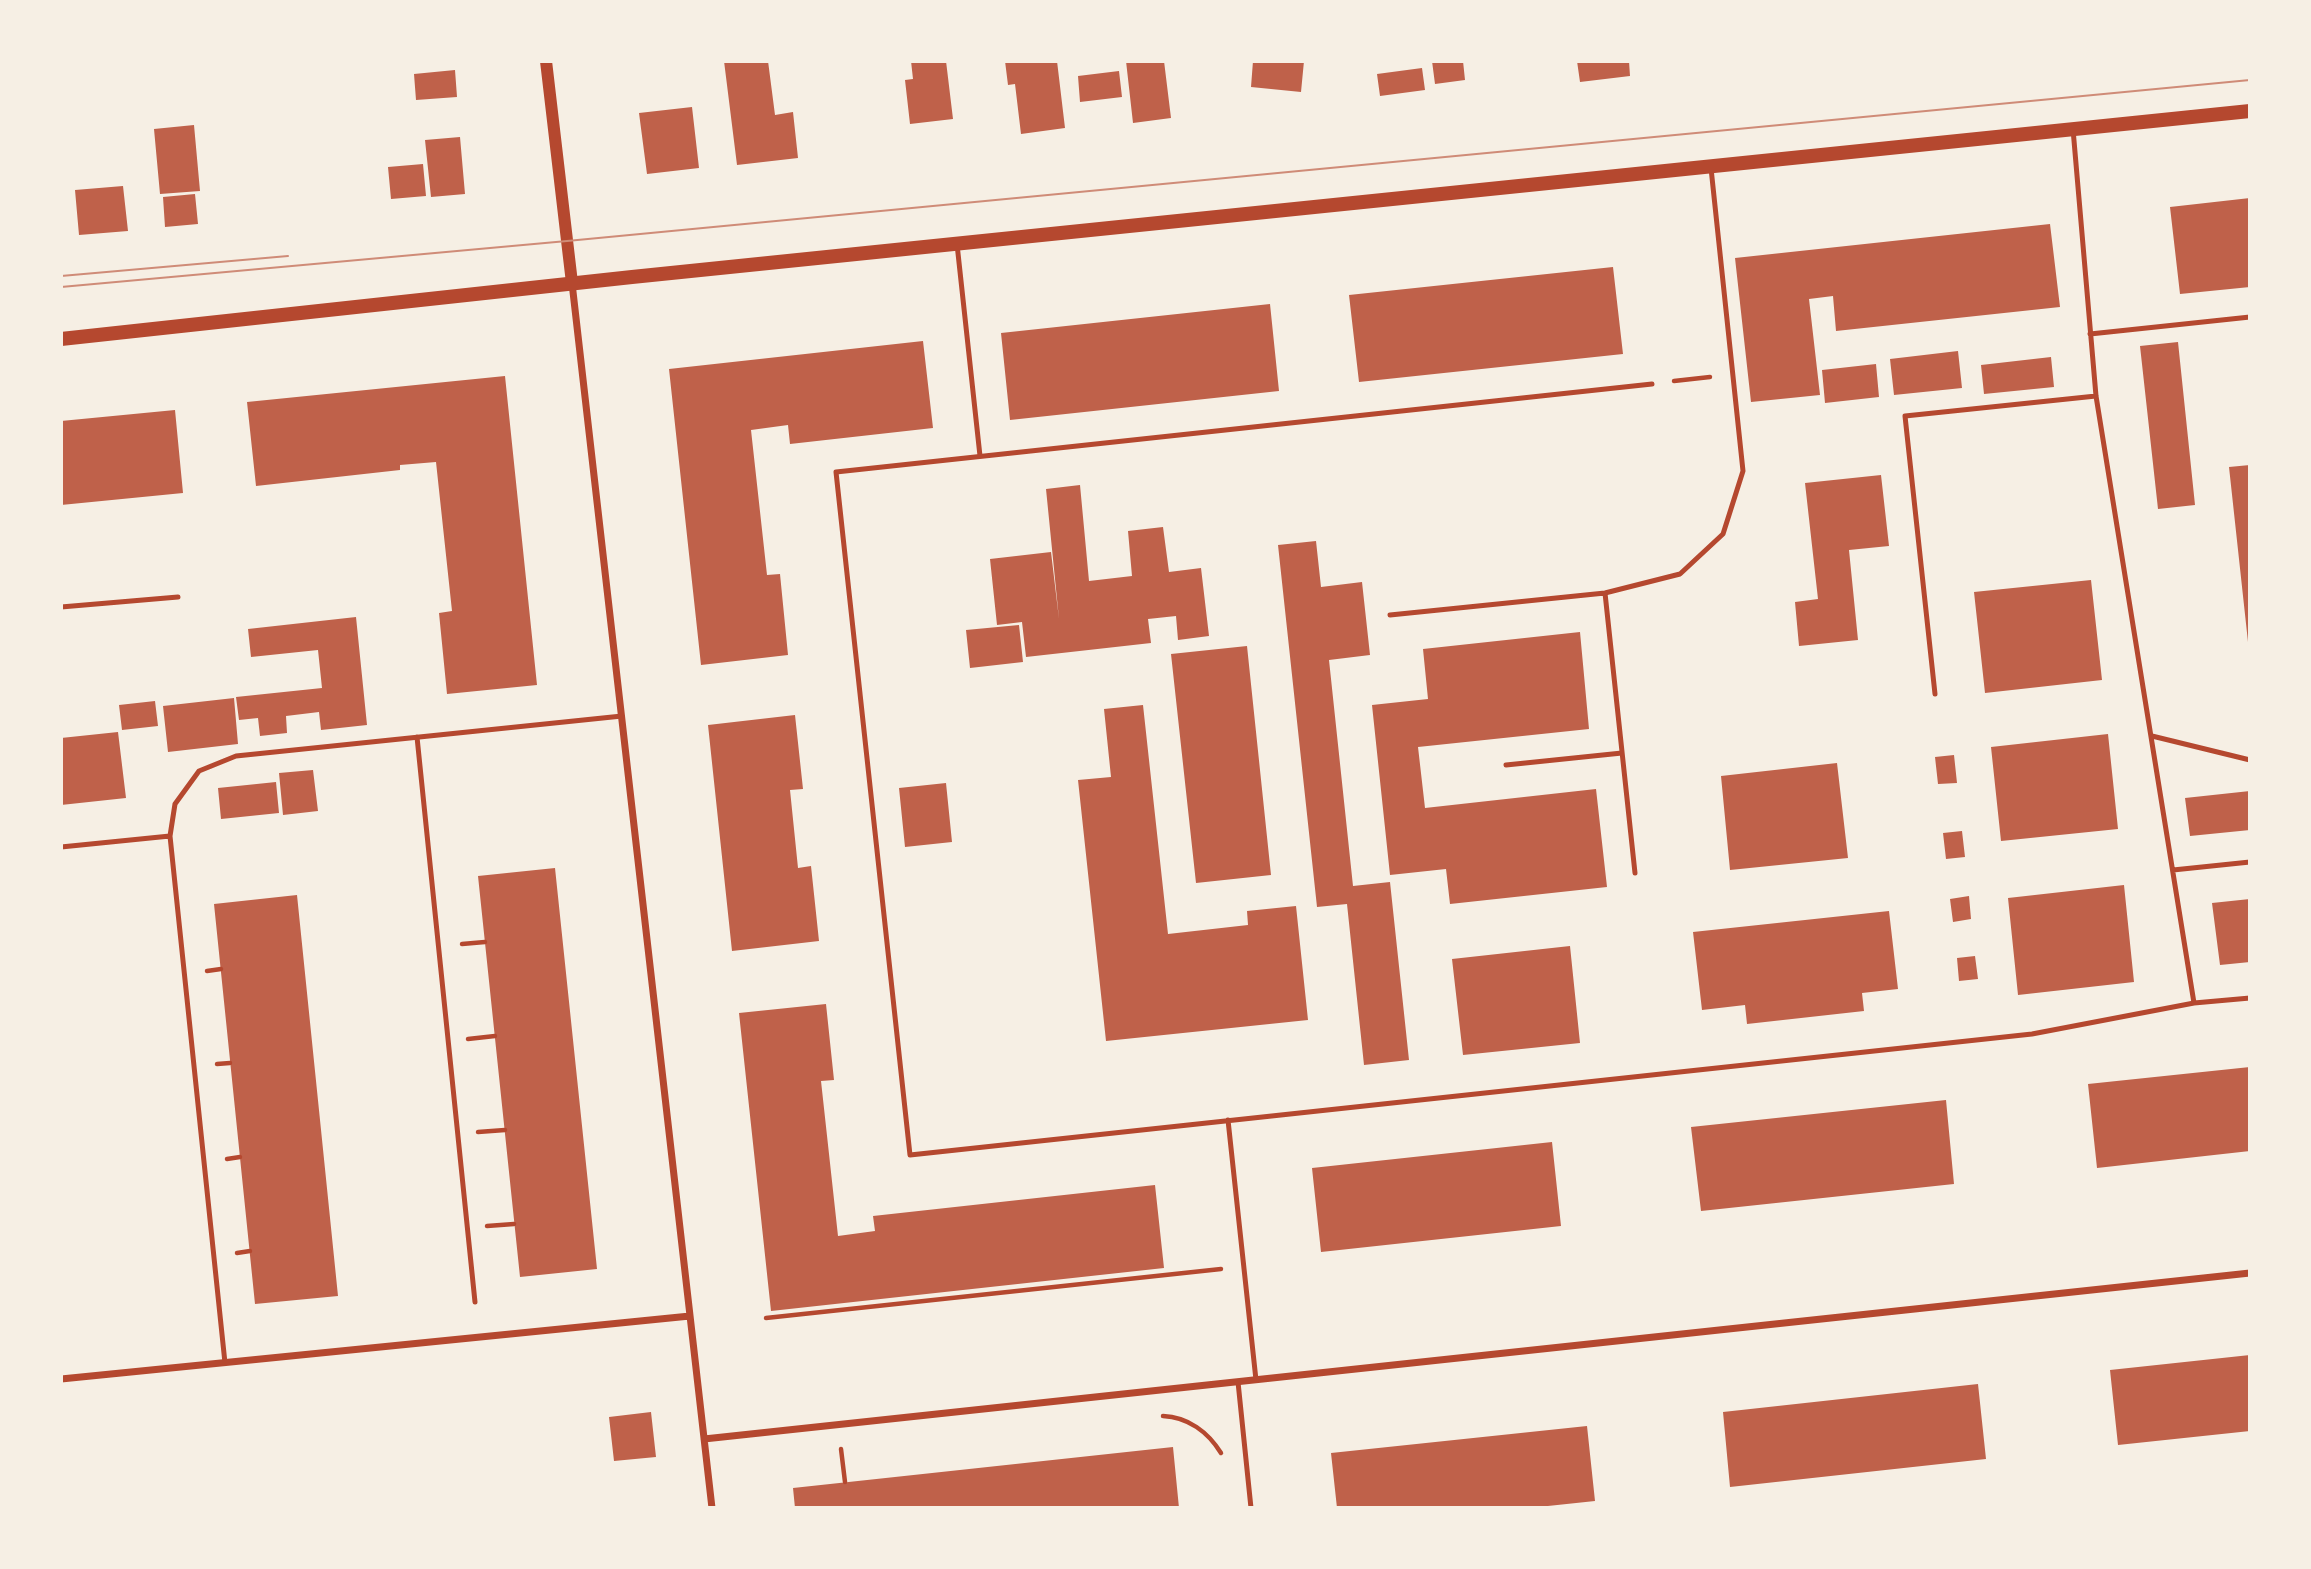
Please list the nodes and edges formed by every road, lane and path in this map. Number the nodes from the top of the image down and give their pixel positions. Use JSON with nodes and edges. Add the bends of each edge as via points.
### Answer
{"nodes":[{"id":1,"x":546,"y":61,"type":"edge"},
{"id":2,"x":2250,"y":111,"type":"edge"},
{"id":3,"x":2073,"y":128,"type":"junction"},
{"id":4,"x":1710,"y":165,"type":"junction"},
{"id":5,"x":957,"y":243,"type":"junction"},
{"id":6,"x":572,"y":283,"type":"junction"},
{"id":7,"x":2250,"y":317,"type":"edge"},
{"id":8,"x":2090,"y":334,"type":"junction"},
{"id":9,"x":61,"y":339,"type":"edge"},
{"id":10,"x":1732,"y":375,"type":"junction"},
{"id":11,"x":1652,"y":384,"type":"joint"},
{"id":12,"x":2096,"y":396,"type":"junction"},
{"id":13,"x":980,"y":456,"type":"junction"},
{"id":14,"x":1605,"y":593,"type":"junction"},
{"id":15,"x":178,"y":597,"type":"dead end"},
{"id":16,"x":61,"y":607,"type":"edge"},
{"id":17,"x":1390,"y":615,"type":"dead end"},
{"id":18,"x":1935,"y":694,"type":"dead end"},
{"id":19,"x":622,"y":716,"type":"junction"},
{"id":20,"x":2152,"y":736,"type":"junction"},
{"id":21,"x":417,"y":737,"type":"junction"},
{"id":22,"x":1622,"y":753,"type":"junction"},
{"id":23,"x":2250,"y":760,"type":"edge"},
{"id":24,"x":1506,"y":765,"type":"dead end"},
{"id":25,"x":170,"y":836,"type":"junction"},
{"id":26,"x":61,"y":847,"type":"edge"},
{"id":27,"x":2250,"y":862,"type":"edge"},
{"id":28,"x":2173,"y":870,"type":"junction"},
{"id":29,"x":1635,"y":873,"type":"dead end"},
{"id":30,"x":2250,"y":998,"type":"edge"},
{"id":31,"x":2194,"y":1003,"type":"junction"},
{"id":32,"x":1228,"y":1120,"type":"junction"},
{"id":33,"x":1244,"y":1267,"type":"junction"},
{"id":34,"x":2250,"y":1273,"type":"edge"},
{"id":35,"x":475,"y":1302,"type":"dead end"},
{"id":36,"x":690,"y":1316,"type":"junction"},
{"id":37,"x":766,"y":1318,"type":"dead end"},
{"id":38,"x":225,"y":1363,"type":"junction"},
{"id":39,"x":61,"y":1379,"type":"edge"},
{"id":40,"x":1256,"y":1380,"type":"junction"},
{"id":41,"x":1238,"y":1382,"type":"junction"},
{"id":42,"x":1160,"y":1416,"type":"dead end"},
{"id":43,"x":704,"y":1439,"type":"junction"},
{"id":44,"x":841,"y":1449,"type":"dead end"},
{"id":45,"x":1224,"y":1460,"type":"dead end"},
{"id":46,"x":845,"y":1482,"type":"dead end"},
{"id":47,"x":712,"y":1508,"type":"edge"},
{"id":48,"x":1251,"y":1508,"type":"edge"}],
"edges":[{"from":1,"to":6,"type":"street"},
{"from":2,"to":3,"type":"main road"},
{"from":3,"to":4,"type":"main road"},
{"from":3,"to":8,"type":"lane"},
{"from":4,"to":5,"type":"main road"},
{"from":4,"to":10,"type":"lane"},
{"from":5,"to":6,"type":"main road"},
{"from":5,"to":13,"type":"lane"},
{"from":6,"to":9,"type":"main road"},
{"from":6,"to":19,"type":"street"},
{"from":7,"to":8,"type":"lane"},
{"from":8,"to":12,"type":"lane"},
{"from":10,"to":11,"type":"path"},
{"from":10,"to":14,"type":"lane","via":[[1743,471],[1723,534],[1680,573]]},
{"from":11,"to":13,"type":"lane"},
{"from":12,"to":18,"type":"lane","via":[[1905,416]]},
{"from":12,"to":20,"type":"lane"},
{"from":13,"to":32,"type":"lane","via":[[836,472],[910,1155]]},
{"from":14,"to":17,"type":"lane"},
{"from":14,"to":22,"type":"lane"},
{"from":15,"to":16,"type":"lane"},
{"from":19,"to":21,"type":"lane"},
{"from":19,"to":36,"type":"street"},
{"from":20,"to":23,"type":"lane"},
{"from":20,"to":28,"type":"lane"},
{"from":21,"to":25,"type":"lane","via":[[236,756],[199,771],[175,804]]},
{"from":21,"to":35,"type":"lane"},
{"from":22,"to":24,"type":"lane"},
{"from":22,"to":29,"type":"lane"},
{"from":25,"to":26,"type":"lane"},
{"from":25,"to":38,"type":"lane"},
{"from":27,"to":28,"type":"lane"},
{"from":28,"to":31,"type":"lane"},
{"from":30,"to":31,"type":"lane"},
{"from":31,"to":32,"type":"lane","via":[[2032,1034]]},
{"from":32,"to":33,"type":"lane"},
{"from":33,"to":37,"type":"path"},
{"from":33,"to":40,"type":"lane"},
{"from":34,"to":40,"type":"street"},
{"from":36,"to":38,"type":"street"},
{"from":36,"to":43,"type":"street"},
{"from":38,"to":39,"type":"street"},
{"from":40,"to":41,"type":"street"},
{"from":41,"to":43,"type":"street"},
{"from":41,"to":48,"type":"lane"},
{"from":42,"to":45,"type":"path","via":[[1190,1423],[1207,1434]]},
{"from":43,"to":47,"type":"street"},
{"from":44,"to":46,"type":"path"}]}
